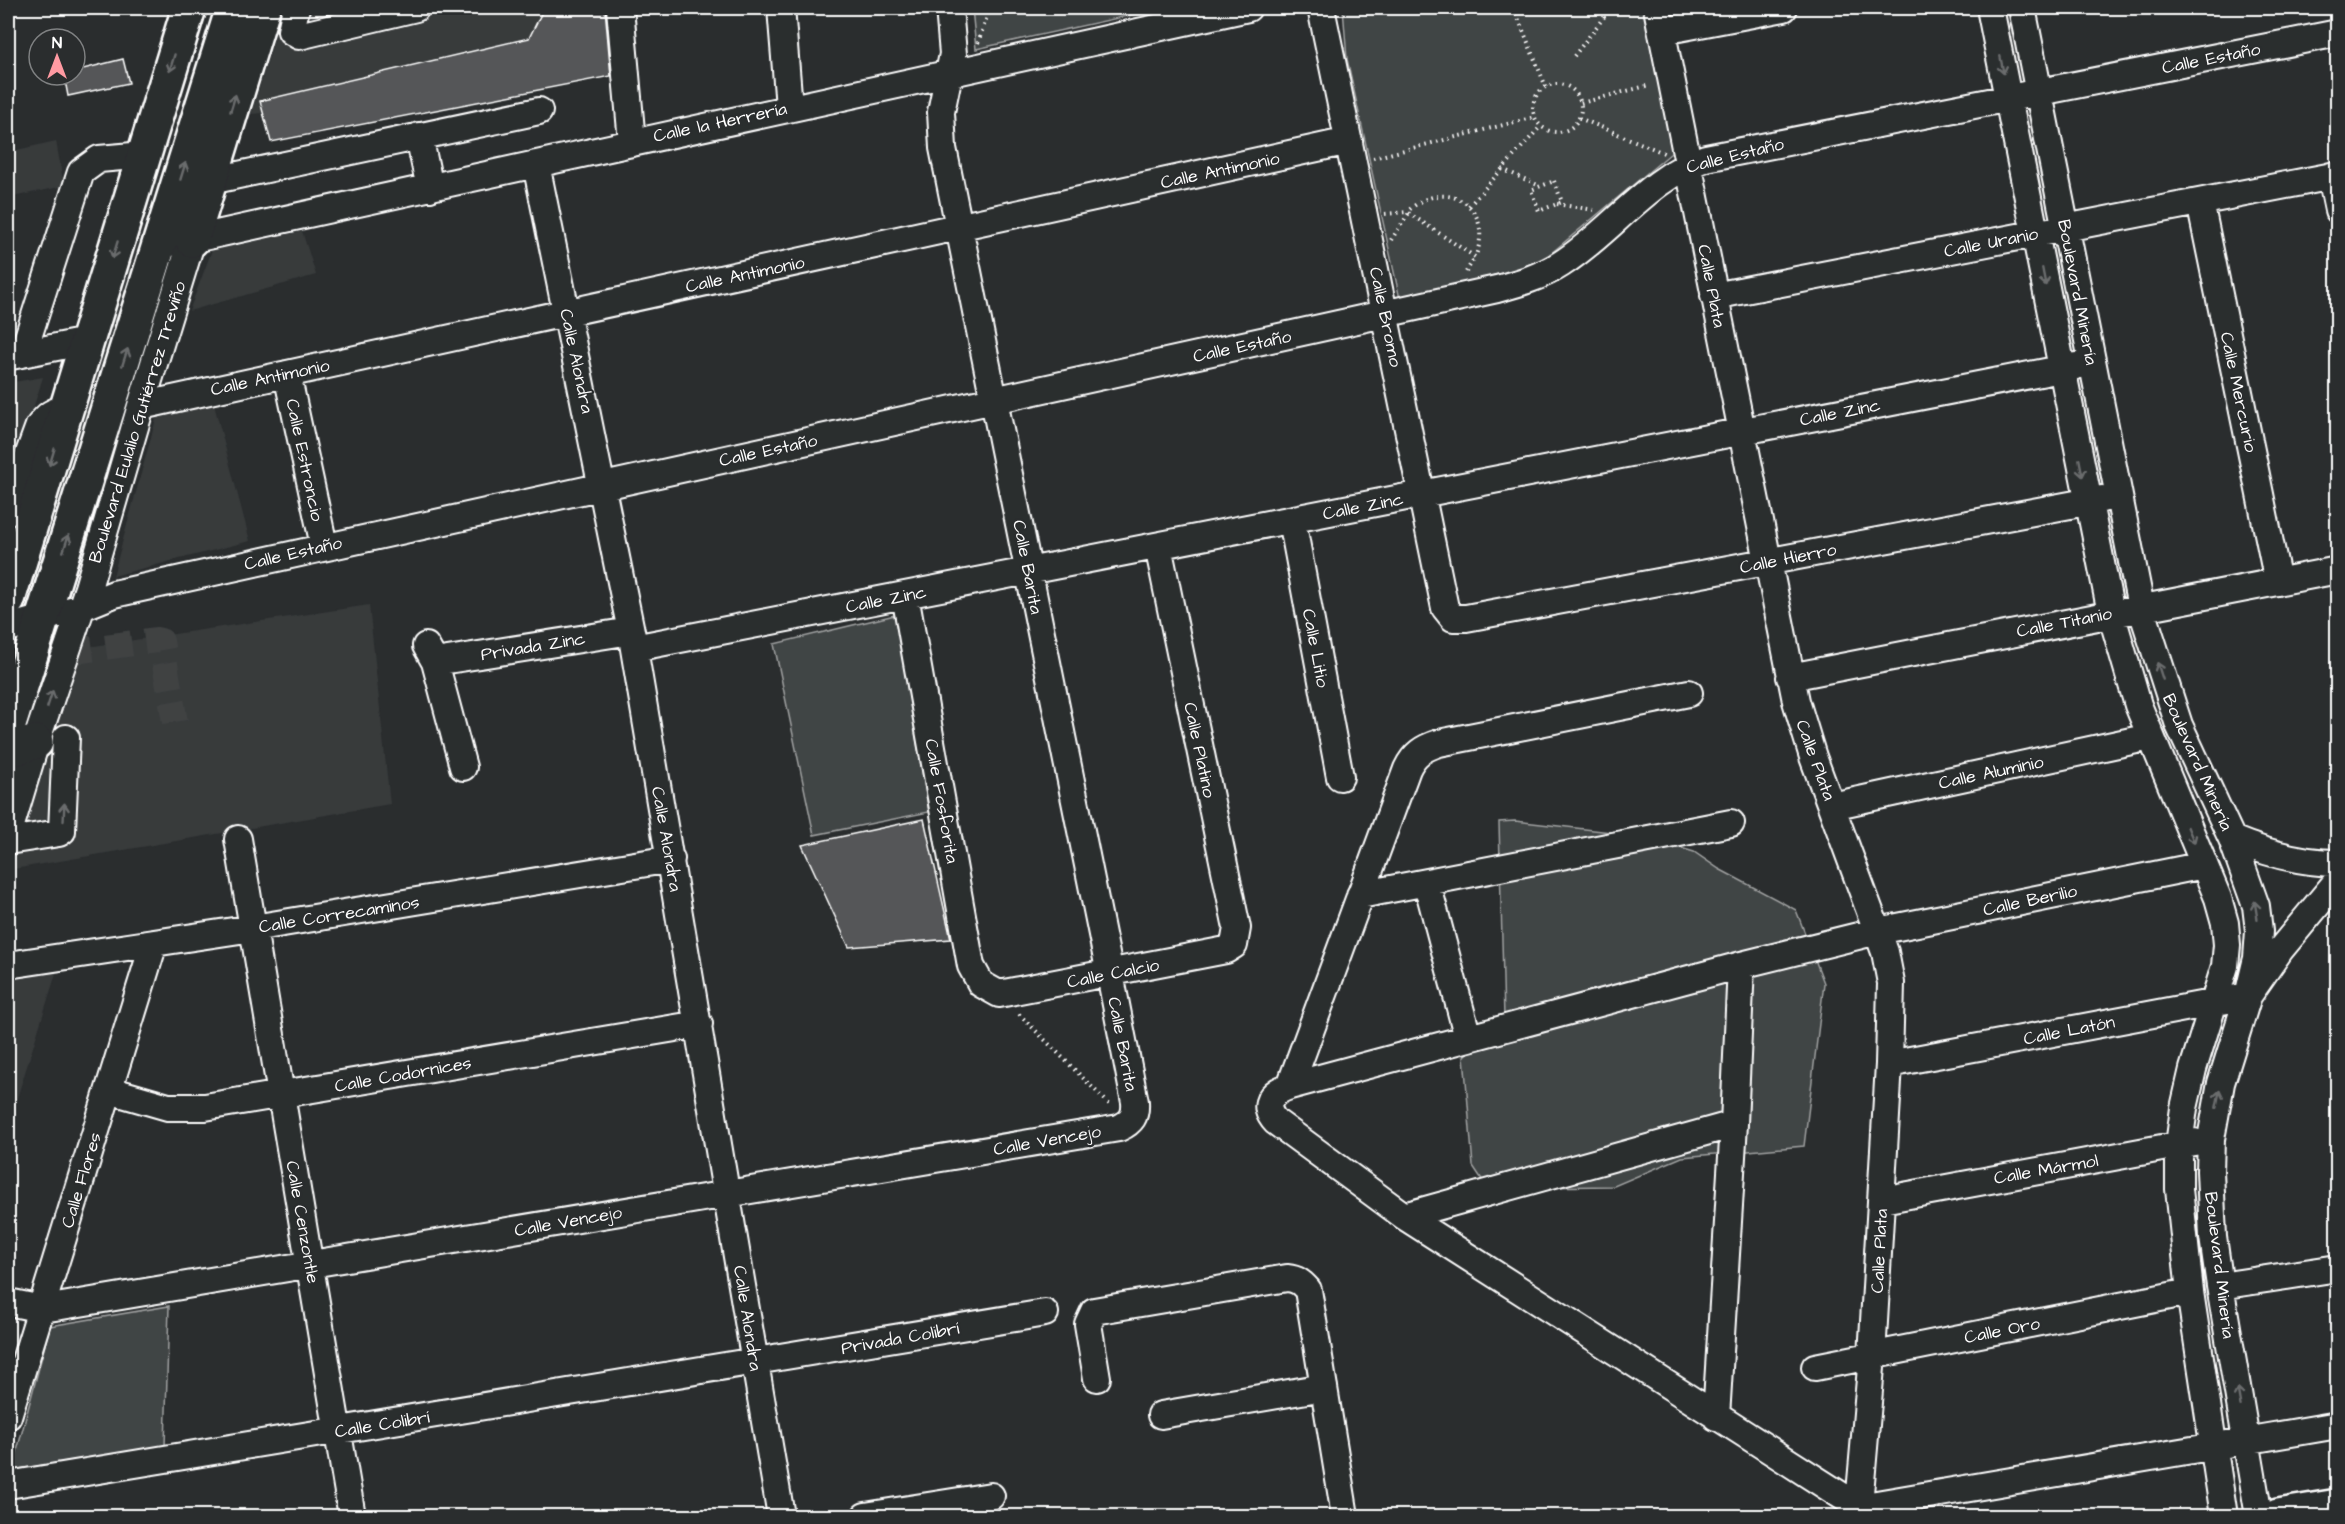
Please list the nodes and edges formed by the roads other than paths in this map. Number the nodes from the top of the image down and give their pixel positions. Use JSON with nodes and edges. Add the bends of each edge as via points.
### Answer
{"nodes":[{"id":1,"x":189,"y":8,"type":"edge"},
{"id":2,"x":233,"y":8,"type":"edge"},
{"id":3,"x":263,"y":8,"type":"edge"},
{"id":4,"x":296,"y":8,"type":"edge"},
{"id":5,"x":416,"y":8,"type":"edge"},
{"id":6,"x":620,"y":8,"type":"edge"},
{"id":7,"x":781,"y":8,"type":"edge"},
{"id":8,"x":949,"y":8,"type":"edge"},
{"id":9,"x":1248,"y":8,"type":"edge"},
{"id":10,"x":1321,"y":8,"type":"edge"},
{"id":11,"x":1784,"y":8,"type":"edge"},
{"id":12,"x":1990,"y":8,"type":"edge"},
{"id":13,"x":2022,"y":8,"type":"edge"},
{"id":14,"x":1164,"y":16,"type":"edge"},
{"id":15,"x":1660,"y":19,"type":"edge"},
{"id":16,"x":2337,"y":33,"type":"edge"},
{"id":17,"x":951,"y":71,"type":"junction"},
{"id":18,"x":2039,"y":91,"type":"junction"},
{"id":19,"x":2008,"y":98,"type":"junction"},
{"id":20,"x":789,"y":107,"type":"junction"},
{"id":21,"x":539,"y":111,"type":"dead end"},
{"id":22,"x":419,"y":136,"type":"junction"},
{"id":23,"x":1349,"y":141,"type":"junction"},
{"id":24,"x":632,"y":142,"type":"junction"},
{"id":25,"x":144,"y":155,"type":"junction"},
{"id":26,"x":536,"y":164,"type":"junction"},
{"id":27,"x":1688,"y":164,"type":"junction"},
{"id":28,"x":2334,"y":176,"type":"edge"},
{"id":29,"x":210,"y":181,"type":"junction"},
{"id":30,"x":430,"y":188,"type":"junction"},
{"id":31,"x":2200,"y":202,"type":"junction"},
{"id":32,"x":2337,"y":210,"type":"edge"},
{"id":33,"x":959,"y":227,"type":"junction"},
{"id":34,"x":2066,"y":228,"type":"junction"},
{"id":35,"x":2035,"y":234,"type":"junction"},
{"id":36,"x":192,"y":240,"type":"junction"},
{"id":37,"x":160,"y":247,"type":"junction"},
{"id":38,"x":1714,"y":296,"type":"junction"},
{"id":39,"x":567,"y":313,"type":"junction"},
{"id":40,"x":1385,"y":315,"type":"junction"},
{"id":41,"x":87,"y":341,"type":"junction"},
{"id":42,"x":15,"y":355,"type":"edge"},
{"id":43,"x":2092,"y":363,"type":"junction"},
{"id":44,"x":2062,"y":369,"type":"junction"},
{"id":45,"x":287,"y":374,"type":"junction"},
{"id":46,"x":994,"y":401,"type":"junction"},
{"id":47,"x":141,"y":406,"type":"junction"},
{"id":48,"x":1741,"y":432,"type":"junction"},
{"id":49,"x":22,"y":484,"type":"edge"},
{"id":50,"x":603,"y":486,"type":"junction"},
{"id":51,"x":1422,"y":494,"type":"junction"},
{"id":52,"x":2118,"y":496,"type":"junction"},
{"id":53,"x":2088,"y":502,"type":"junction"},
{"id":54,"x":8,"y":512,"type":"edge"},
{"id":55,"x":1292,"y":520,"type":"junction"},
{"id":56,"x":324,"y":546,"type":"junction"},
{"id":57,"x":1158,"y":546,"type":"junction"},
{"id":58,"x":1767,"y":562,"type":"junction"},
{"id":59,"x":2337,"y":570,"type":"edge"},
{"id":60,"x":1029,"y":571,"type":"junction"},
{"id":61,"x":55,"y":580,"type":"junction"},
{"id":62,"x":2278,"y":582,"type":"junction"},
{"id":63,"x":12,"y":586,"type":"edge"},
{"id":64,"x":906,"y":595,"type":"junction"},
{"id":65,"x":85,"y":597,"type":"junction"},
{"id":66,"x":2141,"y":607,"type":"junction"},
{"id":67,"x":2110,"y":613,"type":"junction"},
{"id":68,"x":41,"y":619,"type":"junction"},
{"id":69,"x":1459,"y":619,"type":"joint"},
{"id":70,"x":8,"y":628,"type":"edge"},
{"id":71,"x":633,"y":640,"type":"junction"},
{"id":72,"x":1790,"y":677,"type":"junction"},
{"id":73,"x":1689,"y":693,"type":"dead end"},
{"id":74,"x":2150,"y":737,"type":"junction"},
{"id":75,"x":29,"y":740,"type":"edge"},
{"id":76,"x":463,"y":767,"type":"dead end"},
{"id":77,"x":1340,"y":777,"type":"dead end"},
{"id":78,"x":2206,"y":785,"type":"junction"},
{"id":79,"x":2176,"y":798,"type":"junction"},
{"id":80,"x":1832,"y":806,"type":"junction"},
{"id":81,"x":1731,"y":824,"type":"dead end"},
{"id":82,"x":8,"y":835,"type":"edge"},
{"id":83,"x":238,"y":839,"type":"dead end"},
{"id":84,"x":2232,"y":839,"type":"junction"},
{"id":85,"x":8,"y":841,"type":"edge"},
{"id":86,"x":671,"y":859,"type":"junction"},
{"id":87,"x":2337,"y":863,"type":"edge"},
{"id":88,"x":2204,"y":865,"type":"junction"},
{"id":89,"x":2337,"y":880,"type":"edge"},
{"id":90,"x":1427,"y":883,"type":"junction"},
{"id":91,"x":1360,"y":895,"type":"junction"},
{"id":92,"x":253,"y":928,"type":"junction"},
{"id":93,"x":1867,"y":934,"type":"junction"},
{"id":94,"x":154,"y":943,"type":"junction"},
{"id":95,"x":1227,"y":950,"type":"joint"},
{"id":96,"x":8,"y":965,"type":"edge"},
{"id":97,"x":1741,"y":965,"type":"junction"},
{"id":98,"x":1110,"y":974,"type":"junction"},
{"id":99,"x":999,"y":994,"type":"joint"},
{"id":100,"x":2248,"y":996,"type":"junction"},
{"id":101,"x":2216,"y":1002,"type":"junction"},
{"id":102,"x":699,"y":1024,"type":"junction"},
{"id":103,"x":1468,"y":1038,"type":"junction"},
{"id":104,"x":1889,"y":1064,"type":"junction"},
{"id":105,"x":1290,"y":1086,"type":"junction"},
{"id":106,"x":109,"y":1090,"type":"junction"},
{"id":107,"x":282,"y":1094,"type":"junction"},
{"id":108,"x":1128,"y":1124,"type":"joint"},
{"id":109,"x":1734,"y":1124,"type":"junction"},
{"id":110,"x":2211,"y":1139,"type":"junction"},
{"id":111,"x":2179,"y":1145,"type":"junction"},
{"id":112,"x":727,"y":1194,"type":"junction"},
{"id":113,"x":1882,"y":1200,"type":"junction"},
{"id":114,"x":1404,"y":1216,"type":"junction"},
{"id":115,"x":310,"y":1264,"type":"junction"},
{"id":116,"x":2337,"y":1268,"type":"edge"},
{"id":117,"x":2220,"y":1286,"type":"junction"},
{"id":118,"x":2190,"y":1292,"type":"junction"},
{"id":119,"x":8,"y":1302,"type":"edge"},
{"id":120,"x":42,"y":1309,"type":"junction"},
{"id":121,"x":1045,"y":1313,"type":"dead end"},
{"id":122,"x":1872,"y":1356,"type":"junction"},
{"id":123,"x":756,"y":1363,"type":"junction"},
{"id":124,"x":1815,"y":1368,"type":"dead end"},
{"id":125,"x":1097,"y":1378,"type":"dead end"},
{"id":126,"x":1324,"y":1387,"type":"junction"},
{"id":127,"x":1161,"y":1415,"type":"dead end"},
{"id":128,"x":8,"y":1416,"type":"edge"},
{"id":129,"x":1716,"y":1417,"type":"junction"},
{"id":130,"x":2337,"y":1425,"type":"edge"},
{"id":131,"x":338,"y":1431,"type":"junction"},
{"id":132,"x":2247,"y":1440,"type":"junction"},
{"id":133,"x":2213,"y":1446,"type":"junction"},
{"id":134,"x":8,"y":1485,"type":"edge"},
{"id":135,"x":991,"y":1496,"type":"dead end"},
{"id":136,"x":2337,"y":1506,"type":"edge"},
{"id":137,"x":1859,"y":1512,"type":"edge"},
{"id":138,"x":352,"y":1516,"type":"edge"},
{"id":139,"x":781,"y":1516,"type":"edge"},
{"id":140,"x":865,"y":1516,"type":"edge"},
{"id":141,"x":1345,"y":1516,"type":"edge"},
{"id":142,"x":2224,"y":1516,"type":"edge"},
{"id":143,"x":2259,"y":1516,"type":"edge"},
{"id":144,"x":2278,"y":1516,"type":"edge"}],
"edges":[{"from":1,"to":25,"type":"main road","one_way":true},
{"from":37,"to":2,"type":"main road","name":"Boulevard Eulalio Gutiérrez Treviño","one_way":true},
{"from":29,"to":3,"type":"main road","name":"Boulevard Eulalio Gutiérrez Treviño","one_way":true},
{"from":4,"to":5,"type":"street","via":[[291,31],[299,36]]},
{"from":6,"to":24,"type":"street"},
{"from":7,"to":20,"type":"street"},
{"from":8,"to":17,"type":"street","name":"Calle Barita"},
{"from":9,"to":14,"type":"street","name":"Calle la Herrería"},
{"from":10,"to":23,"type":"street","name":"Calle Bromo"},
{"from":11,"to":15,"type":"street"},
{"from":12,"to":19,"type":"street","name":"Boulevard Minería","one_way":true},
{"from":13,"to":18,"type":"street","name":"Boulevard Minería"},
{"from":14,"to":17,"type":"street","name":"Calle la Herrería"},
{"from":15,"to":27,"type":"street","name":"Calle Plata"},
{"from":16,"to":18,"type":"street","name":"Calle Estaño"},
{"from":17,"to":20,"type":"street","name":"Calle la Herrería"},
{"from":17,"to":33,"type":"street","name":"Calle Barita","via":[[941,112],[941,132]]},
{"from":18,"to":19,"type":"street","name":"Calle Estaño"},
{"from":18,"to":34,"type":"street","name":"Boulevard Minería"},
{"from":19,"to":27,"type":"street","name":"Calle Estaño"},
{"from":19,"to":35,"type":"street","name":"Boulevard Minería"},
{"from":20,"to":24,"type":"street","name":"Calle la Herrería"},
{"from":21,"to":22,"type":"street"},
{"from":22,"to":29,"type":"street"},
{"from":22,"to":30,"type":"street"},
{"from":23,"to":33,"type":"street","name":"Calle Antimonio"},
{"from":23,"to":40,"type":"street","name":"Calle Bromo"},
{"from":24,"to":26,"type":"street","name":"Calle la Herrería"},
{"from":25,"to":41,"type":"main road","one_way":true},
{"from":25,"to":42,"type":"street","via":[[99,159],[81,172]]},
{"from":26,"to":30,"type":"street","name":"Calle la Herrería"},
{"from":26,"to":39,"type":"street","name":"Calle Alondra"},
{"from":27,"to":38,"type":"street","name":"Calle Plata"},
{"from":27,"to":40,"type":"street","name":"Calle Estaño","via":[[1562,264],[1543,274]]},
{"from":28,"to":31,"type":"street","name":"Calle Uranio"},
{"from":28,"to":32,"type":"street"},
{"from":29,"to":36,"type":"main road","name":"Boulevard Eulalio Gutiérrez Treviño"},
{"from":30,"to":36,"type":"street","name":"Calle la Herrería"},
{"from":31,"to":34,"type":"street","name":"Calle Uranio"},
{"from":31,"to":62,"type":"street","name":"Calle Mercurio"},
{"from":33,"to":39,"type":"street","name":"Calle Antimonio"},
{"from":33,"to":46,"type":"street","name":"Calle Barita"},
{"from":34,"to":35,"type":"street","name":"Calle Uranio"},
{"from":34,"to":43,"type":"street","name":"Boulevard Minería"},
{"from":35,"to":38,"type":"street","name":"Calle Uranio"},
{"from":35,"to":44,"type":"street","name":"Boulevard Minería","one_way":true},
{"from":36,"to":37,"type":"street","name":"Calle la Herrería"},
{"from":36,"to":47,"type":"street","name":"Boulevard Eulalio Gutiérrez Treviño"},
{"from":61,"to":37,"type":"main road","name":"Boulevard Eulalio Gutiérrez Treviño","one_way":true},
{"from":38,"to":48,"type":"street","name":"Calle Plata"},
{"from":39,"to":45,"type":"street","name":"Calle Antimonio"},
{"from":39,"to":50,"type":"street","name":"Calle Alondra"},
{"from":40,"to":46,"type":"street","name":"Calle Estaño"},
{"from":40,"to":51,"type":"street","name":"Calle Bromo"},
{"from":41,"to":42,"type":"street"},
{"from":41,"to":49,"type":"main road","one_way":true,"via":[[67,409]]},
{"from":43,"to":44,"type":"street","name":"Calle Zinc"},
{"from":43,"to":52,"type":"street","name":"Boulevard Minería"},
{"from":44,"to":48,"type":"street","name":"Calle Zinc"},
{"from":44,"to":53,"type":"street","name":"Boulevard Minería","one_way":true},
{"from":45,"to":47,"type":"street","name":"Calle Antimonio"},
{"from":45,"to":56,"type":"street","name":"Calle Estroncio"},
{"from":46,"to":50,"type":"street","name":"Calle Estaño"},
{"from":46,"to":60,"type":"street","name":"Calle Barita"},
{"from":47,"to":65,"type":"street","name":"Boulevard Eulalio Gutiérrez Treviño"},
{"from":48,"to":51,"type":"street","name":"Calle Zinc"},
{"from":48,"to":58,"type":"street","name":"Calle Plata"},
{"from":49,"to":54,"type":"street"},
{"from":49,"to":63,"type":"main road"},
{"from":50,"to":56,"type":"street","name":"Calle Estaño"},
{"from":50,"to":71,"type":"street","name":"Calle Alondra"},
{"from":51,"to":55,"type":"street","name":"Calle Zinc"},
{"from":51,"to":69,"type":"street","name":"Calle Bromo","via":[[1444,608]]},
{"from":52,"to":53,"type":"street","name":"Calle Hierro"},
{"from":52,"to":66,"type":"street","name":"Boulevard Minería"},
{"from":53,"to":58,"type":"street","name":"Calle Hierro"},
{"from":53,"to":67,"type":"street","name":"Boulevard Minería"},
{"from":55,"to":57,"type":"street","name":"Calle Zinc"},
{"from":55,"to":77,"type":"street","name":"Calle Litio"},
{"from":56,"to":65,"type":"street","name":"Calle Estaño","via":[[114,594]]},
{"from":57,"to":60,"type":"street","name":"Calle Zinc"},
{"from":57,"to":95,"type":"street","name":"Calle Platino","via":[[1237,928],[1234,945]]},
{"from":58,"to":69,"type":"street","name":"Calle Hierro"},
{"from":58,"to":72,"type":"street","name":"Calle Plata"},
{"from":59,"to":62,"type":"street","name":"Calle Titanio"},
{"from":60,"to":64,"type":"street","name":"Calle Zinc"},
{"from":60,"to":98,"type":"street","name":"Calle Barita"},
{"from":61,"to":63,"type":"street"},
{"from":61,"to":65,"type":"street"},
{"from":61,"to":68,"type":"main road","name":"Boulevard Eulalio Gutiérrez Treviño"},
{"from":62,"to":66,"type":"street","name":"Calle Titanio"},
{"from":64,"to":71,"type":"street","name":"Calle Zinc"},
{"from":64,"to":99,"type":"street","name":"Calle Fosforita","via":[[971,966],[981,984]]},
{"from":65,"to":68,"type":"street","name":"Calle Estaño"},
{"from":75,"to":65,"type":"street","name":"Boulevard Eulalio Gutiérrez Treviño","one_way":true},
{"from":66,"to":67,"type":"street","name":"Calle Titanio"},
{"from":78,"to":66,"type":"street","name":"Boulevard Minería","one_way":true,"via":[[2166,691]]},
{"from":67,"to":72,"type":"street","name":"Calle Titanio"},
{"from":67,"to":74,"type":"street","name":"Boulevard Minería"},
{"from":68,"to":70,"type":"street","name":"Calle Estaño"},
{"from":68,"to":75,"type":"main road","name":"Boulevard Eulalio Gutiérrez Treviño"},
{"from":71,"to":76,"type":"street","name":"Privada Zinc","via":[[430,654]]},
{"from":71,"to":86,"type":"street","name":"Calle Alondra"},
{"from":72,"to":80,"type":"street","name":"Calle Plata","via":[[1803,727]]},
{"from":73,"to":91,"type":"street","via":[[1425,747],[1407,769]]},
{"from":74,"to":79,"type":"street","name":"Boulevard Minería"},
{"from":74,"to":80,"type":"street","name":"Calle Aluminio"},
{"from":75,"to":82,"type":"street","name":"Boulevard Eulalio Gutiérrez Treviño"},
{"from":85,"to":75,"type":"street","one_way":true,"via":[[59,833],[63,827],[66,778]]},
{"from":78,"to":79,"type":"street"},
{"from":78,"to":84,"type":"street","name":"Boulevard Minería"},
{"from":79,"to":88,"type":"street","name":"Boulevard Minería","one_way":true},
{"from":80,"to":93,"type":"street","name":"Calle Plata"},
{"from":81,"to":90,"type":"street"},
{"from":83,"to":92,"type":"street","name":"Calle Cenzontle"},
{"from":84,"to":87,"type":"street","via":[[2290,859]]},
{"from":100,"to":84,"type":"street","name":"Boulevard Minería","one_way":true,"via":[[2259,931],[2256,906]]},
{"from":86,"to":92,"type":"street","name":"Calle Correcaminos"},
{"from":86,"to":102,"type":"street","name":"Calle Alondra"},
{"from":88,"to":93,"type":"street","name":"Calle Berilio"},
{"from":88,"to":101,"type":"street","name":"Boulevard Minería","via":[[2218,898],[2227,945]]},
{"from":89,"to":100,"type":"street"},
{"from":90,"to":91,"type":"street"},
{"from":90,"to":103,"type":"street"},
{"from":91,"to":105,"type":"street"},
{"from":92,"to":94,"type":"street","name":"Calle Correcaminos"},
{"from":92,"to":107,"type":"street","name":"Calle Cenzontle"},
{"from":93,"to":97,"type":"street","name":"Calle Berilio"},
{"from":93,"to":104,"type":"street","name":"Calle Plata","via":[[1885,952],[1891,983]]},
{"from":94,"to":96,"type":"street","name":"Calle Correcaminos"},
{"from":94,"to":106,"type":"street","name":"Calle Flores"},
{"from":95,"to":98,"type":"street","name":"Calle Calcio"},
{"from":97,"to":103,"type":"street","name":"Calle Berilio"},
{"from":97,"to":109,"type":"street"},
{"from":98,"to":99,"type":"street","name":"Calle Calcio"},
{"from":98,"to":108,"type":"street","name":"Calle Barita","via":[[1135,1102],[1136,1111]]},
{"from":100,"to":101,"type":"street","name":"Calle Latón"},
{"from":110,"to":100,"type":"street","name":"Boulevard Minería","one_way":true,"via":[[2221,1083]]},
{"from":101,"to":104,"type":"street","name":"Calle Latón"},
{"from":101,"to":111,"type":"street","name":"Boulevard Minería","via":[[2193,1070]]},
{"from":102,"to":107,"type":"street","name":"Calle Codornices"},
{"from":102,"to":112,"type":"street","name":"Calle Alondra"},
{"from":103,"to":105,"type":"street","name":"Calle Berilio"},
{"from":104,"to":113,"type":"street","name":"Calle Plata"},
{"from":105,"to":114,"type":"street","via":[[1271,1097],[1271,1116]]},
{"from":106,"to":107,"type":"street","name":"Calle Codornices","via":[[186,1108]]},
{"from":106,"to":120,"type":"street","name":"Calle Flores"},
{"from":107,"to":115,"type":"street","name":"Calle Cenzontle"},
{"from":108,"to":112,"type":"street","name":"Calle Vencejo"},
{"from":109,"to":114,"type":"street"},
{"from":109,"to":129,"type":"street"},
{"from":110,"to":111,"type":"street","name":"Calle Mármol"},
{"from":110,"to":117,"type":"street","name":"Boulevard Minería","via":[[2210,1200]]},
{"from":111,"to":113,"type":"street","name":"Calle Mármol"},
{"from":111,"to":118,"type":"street","name":"Boulevard Minería","via":[[2181,1231]]},
{"from":112,"to":115,"type":"street","name":"Calle Vencejo"},
{"from":112,"to":123,"type":"street","name":"Calle Alondra"},
{"from":113,"to":122,"type":"street","name":"Calle Plata"},
{"from":114,"to":129,"type":"street"},
{"from":115,"to":120,"type":"street","name":"Calle Vencejo"},
{"from":115,"to":131,"type":"street","name":"Calle Cenzontle"},
{"from":116,"to":117,"type":"street"},
{"from":132,"to":117,"type":"street","name":"Boulevard Minería","one_way":true},
{"from":118,"to":122,"type":"street","name":"Calle Oro"},
{"from":118,"to":133,"type":"street","name":"Boulevard Minería"},
{"from":119,"to":120,"type":"street","name":"Calle Vencejo"},
{"from":120,"to":128,"type":"street","name":"Calle Flores"},
{"from":121,"to":123,"type":"street","name":"Privada Colibrí"},
{"from":122,"to":124,"type":"street","name":"Calle Oro"},
{"from":122,"to":137,"type":"street","name":"Calle Plata"},
{"from":123,"to":131,"type":"street","name":"Calle Colibrí"},
{"from":123,"to":139,"type":"street","name":"Calle Alondra"},
{"from":125,"to":126,"type":"street","via":[[1088,1324],[1094,1311],[1287,1278],[1302,1282],[1308,1290]]},
{"from":126,"to":127,"type":"street"},
{"from":126,"to":141,"type":"street"},
{"from":129,"to":137,"type":"street"},
{"from":130,"to":132,"type":"street"},
{"from":131,"to":134,"type":"street","name":"Calle Colibrí"},
{"from":131,"to":138,"type":"street","name":"Calle Cenzontle"},
{"from":132,"to":133,"type":"street"},
{"from":132,"to":143,"type":"street","name":"Boulevard Minería"},
{"from":133,"to":137,"type":"street"},
{"from":133,"to":142,"type":"street","name":"Boulevard Minería"},
{"from":135,"to":140,"type":"street"},
{"from":136,"to":144,"type":"main road"}]}
